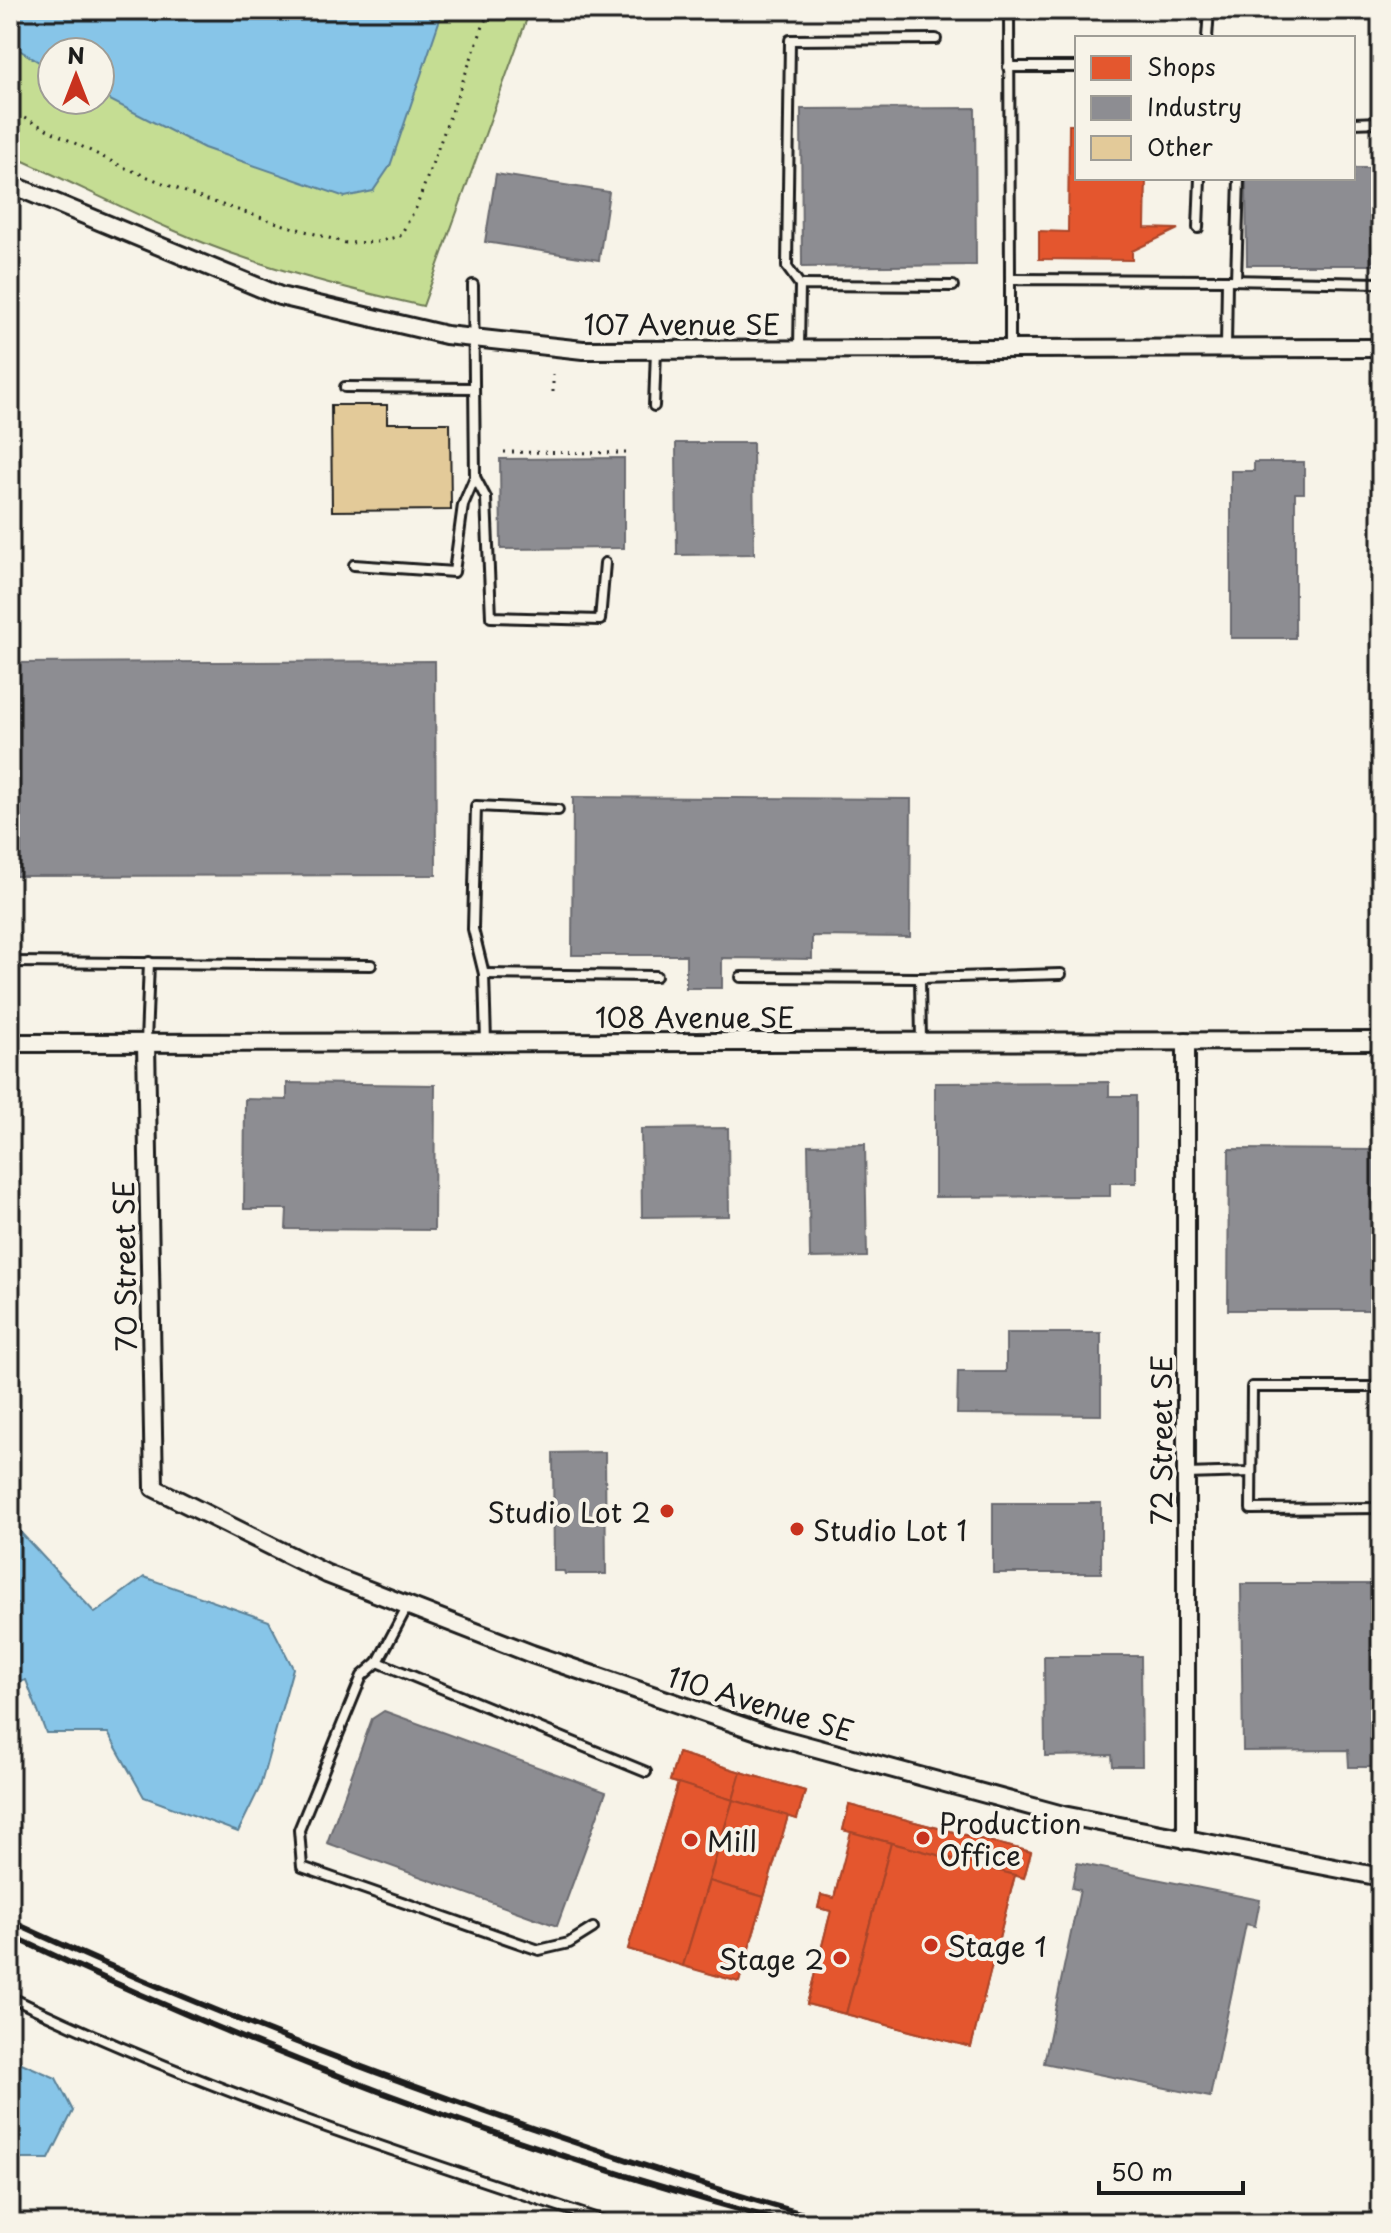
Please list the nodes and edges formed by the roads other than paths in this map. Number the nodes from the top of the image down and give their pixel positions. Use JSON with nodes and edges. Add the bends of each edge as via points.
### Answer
{"nodes":[{"id":1,"x":1009,"y":10,"type":"edge"},
{"id":2,"x":1209,"y":10,"type":"edge"},
{"id":3,"x":1207,"y":36,"type":"edge"},
{"id":4,"x":936,"y":39,"type":"dead end"},
{"id":5,"x":1008,"y":67,"type":"junction"},
{"id":6,"x":1075,"y":67,"type":"edge"},
{"id":7,"x":1381,"y":122,"type":"edge"},
{"id":8,"x":1355,"y":123,"type":"edge"},
{"id":9,"x":1200,"y":180,"type":"edge"},
{"id":10,"x":1239,"y":180,"type":"edge"},
{"id":11,"x":10,"y":184,"type":"edge"},
{"id":12,"x":1198,"y":228,"type":"dead end"},
{"id":13,"x":1010,"y":279,"type":"junction"},
{"id":14,"x":1232,"y":280,"type":"junction"},
{"id":15,"x":1381,"y":283,"type":"edge"},
{"id":16,"x":473,"y":285,"type":"dead end"},
{"id":17,"x":800,"y":285,"type":"junction"},
{"id":18,"x":953,"y":286,"type":"dead end"},
{"id":19,"x":474,"y":338,"type":"junction"},
{"id":20,"x":1226,"y":348,"type":"junction"},
{"id":21,"x":1381,"y":348,"type":"edge"},
{"id":22,"x":799,"y":349,"type":"junction"},
{"id":23,"x":1010,"y":349,"type":"junction"},
{"id":24,"x":656,"y":350,"type":"junction"},
{"id":25,"x":345,"y":387,"type":"dead end"},
{"id":26,"x":474,"y":388,"type":"junction"},
{"id":27,"x":654,"y":406,"type":"dead end"},
{"id":28,"x":475,"y":477,"type":"junction"},
{"id":29,"x":605,"y":563,"type":"dead end"},
{"id":30,"x":354,"y":565,"type":"dead end"},
{"id":31,"x":558,"y":810,"type":"dead end"},
{"id":32,"x":10,"y":962,"type":"edge"},
{"id":33,"x":149,"y":962,"type":"junction"},
{"id":34,"x":371,"y":965,"type":"dead end"},
{"id":35,"x":484,"y":974,"type":"junction"},
{"id":36,"x":1061,"y":974,"type":"dead end"},
{"id":37,"x":656,"y":976,"type":"dead end"},
{"id":38,"x":741,"y":977,"type":"dead end"},
{"id":39,"x":920,"y":978,"type":"junction"},
{"id":40,"x":1186,"y":1041,"type":"junction"},
{"id":41,"x":1381,"y":1041,"type":"edge"},
{"id":42,"x":486,"y":1042,"type":"junction"},
{"id":43,"x":921,"y":1042,"type":"junction"},
{"id":44,"x":10,"y":1043,"type":"edge"},
{"id":45,"x":146,"y":1043,"type":"junction"},
{"id":46,"x":1381,"y":1387,"type":"edge"},
{"id":47,"x":1251,"y":1472,"type":"junction"},
{"id":48,"x":1186,"y":1474,"type":"junction"},
{"id":49,"x":154,"y":1488,"type":"joint"},
{"id":50,"x":1381,"y":1508,"type":"edge"},
{"id":51,"x":408,"y":1605,"type":"junction"},
{"id":52,"x":378,"y":1662,"type":"junction"},
{"id":53,"x":646,"y":1772,"type":"dead end"},
{"id":54,"x":1186,"y":1840,"type":"junction"},
{"id":55,"x":1381,"y":1877,"type":"edge"},
{"id":56,"x":593,"y":1928,"type":"dead end"},
{"id":57,"x":10,"y":1997,"type":"edge"},
{"id":58,"x":610,"y":2223,"type":"edge"}],
"edges":[{"from":1,"to":5,"type":"lane"},
{"from":2,"to":3,"type":"lane"},
{"from":4,"to":17,"type":"lane","via":[[790,40],[787,267]]},
{"from":5,"to":6,"type":"lane"},
{"from":5,"to":13,"type":"lane"},
{"from":7,"to":8,"type":"lane"},
{"from":9,"to":12,"type":"lane"},
{"from":10,"to":14,"type":"lane"},
{"from":11,"to":19,"type":"street","name":"107 Avenue SE","via":[[280,296]]},
{"from":13,"to":14,"type":"lane"},
{"from":13,"to":23,"type":"lane"},
{"from":14,"to":15,"type":"lane"},
{"from":14,"to":20,"type":"lane"},
{"from":16,"to":19,"type":"lane"},
{"from":17,"to":18,"type":"lane"},
{"from":17,"to":22,"type":"lane"},
{"from":19,"to":24,"type":"street","name":"107 Avenue SE","via":[[583,350]]},
{"from":19,"to":26,"type":"lane"},
{"from":20,"to":21,"type":"street","name":"107 Avenue SE"},
{"from":20,"to":23,"type":"street","name":"107 Avenue SE"},
{"from":22,"to":23,"type":"street","name":"107 Avenue SE"},
{"from":22,"to":24,"type":"street","name":"107 Avenue SE"},
{"from":24,"to":27,"type":"lane"},
{"from":25,"to":26,"type":"lane"},
{"from":26,"to":28,"type":"lane"},
{"from":28,"to":29,"type":"lane","via":[[486,498],[491,617],[600,620]]},
{"from":28,"to":30,"type":"lane","via":[[463,505],[454,572]]},
{"from":31,"to":35,"type":"lane","via":[[476,806],[473,929]]},
{"from":32,"to":33,"type":"lane"},
{"from":33,"to":34,"type":"lane"},
{"from":33,"to":45,"type":"lane"},
{"from":35,"to":37,"type":"lane"},
{"from":35,"to":42,"type":"lane"},
{"from":36,"to":39,"type":"lane"},
{"from":38,"to":39,"type":"lane"},
{"from":39,"to":43,"type":"lane"},
{"from":40,"to":41,"type":"street","name":"108 Avenue SE"},
{"from":40,"to":43,"type":"street","name":"108 Avenue SE"},
{"from":40,"to":48,"type":"street","name":"72 Street SE"},
{"from":42,"to":43,"type":"street","name":"108 Avenue SE"},
{"from":42,"to":45,"type":"street","name":"108 Avenue SE"},
{"from":44,"to":45,"type":"street","name":"108 Avenue SE"},
{"from":45,"to":49,"type":"street","name":"70 Street SE"},
{"from":46,"to":47,"type":"lane","via":[[1252,1387]]},
{"from":47,"to":48,"type":"lane"},
{"from":47,"to":50,"type":"lane","via":[[1251,1509]]},
{"from":48,"to":54,"type":"street","name":"72 Street SE"},
{"from":49,"to":51,"type":"street","name":"110 Avenue SE","via":[[327,1574]]},
{"from":51,"to":52,"type":"lane"},
{"from":51,"to":54,"type":"street","name":"110 Avenue SE","via":[[772,1736],[1001,1799]]},
{"from":52,"to":53,"type":"lane"},
{"from":52,"to":56,"type":"lane","via":[[362,1676],[299,1830],[302,1867],[539,1950],[569,1943]]},
{"from":54,"to":55,"type":"street","name":"110 Avenue SE"},
{"from":57,"to":58,"type":"lane","via":[[216,2085],[417,2160]]}]}
